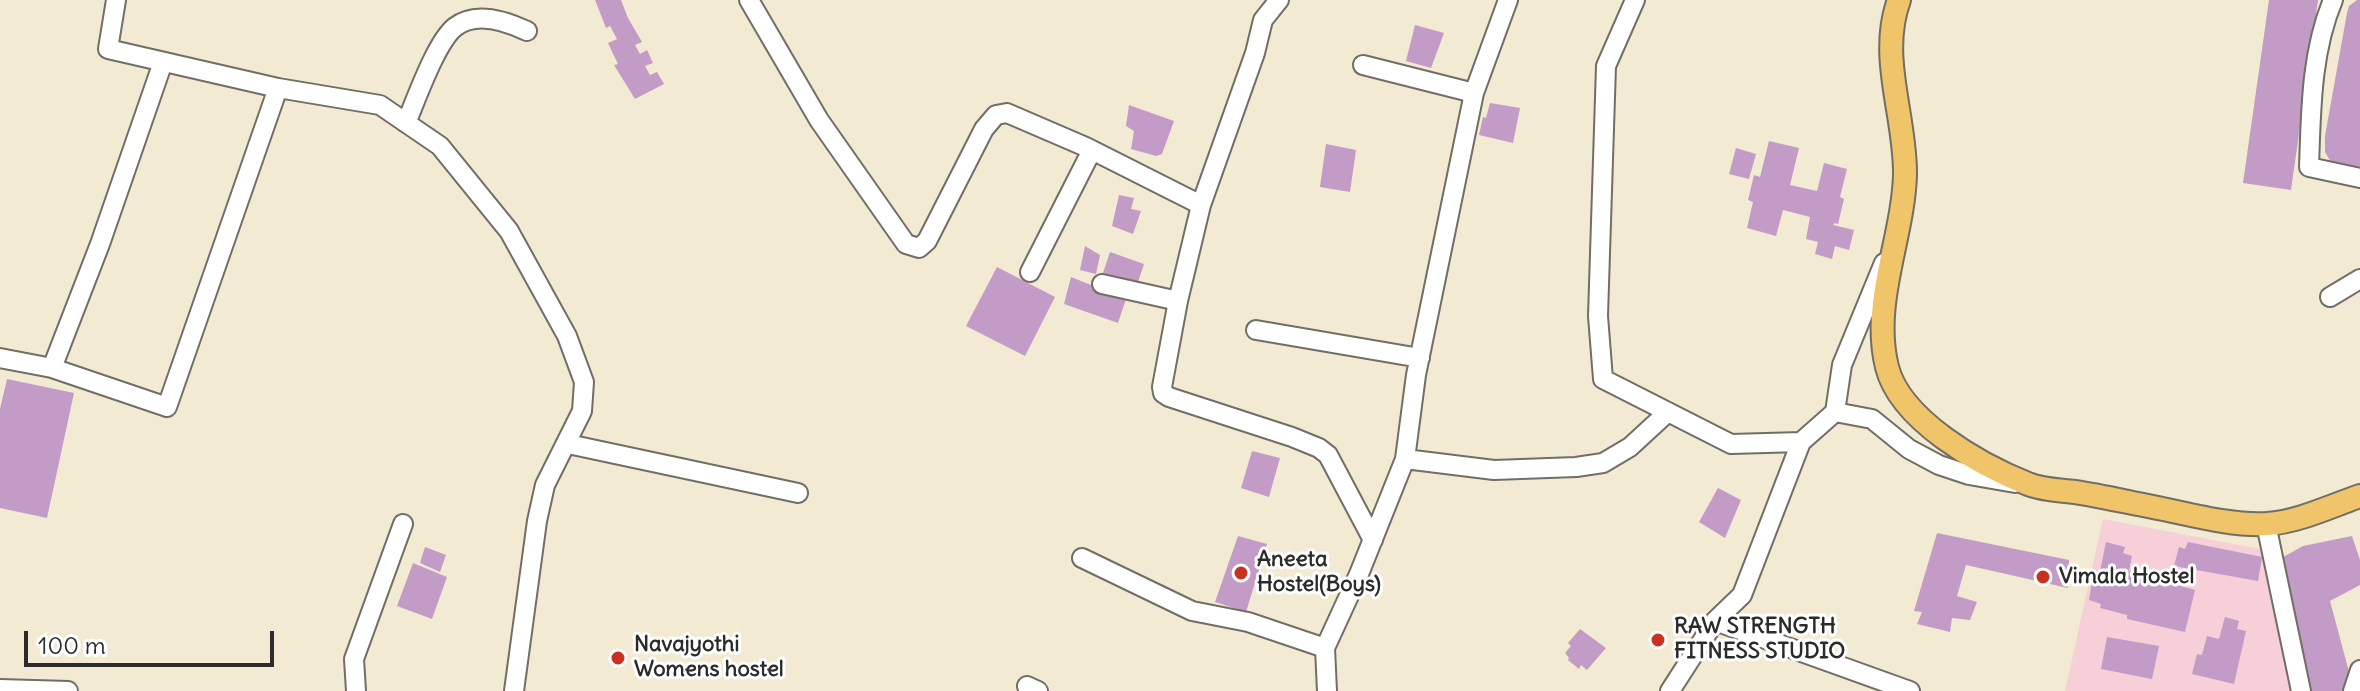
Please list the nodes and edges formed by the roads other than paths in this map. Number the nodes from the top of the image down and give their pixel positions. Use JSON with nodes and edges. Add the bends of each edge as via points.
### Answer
{"nodes":[{"id":1,"x":116,"y":0,"type":"edge"},
{"id":2,"x":749,"y":0,"type":"edge"},
{"id":3,"x":1279,"y":0,"type":"edge"},
{"id":4,"x":1508,"y":0,"type":"edge"},
{"id":5,"x":1635,"y":0,"type":"edge"},
{"id":6,"x":1899,"y":0,"type":"edge"},
{"id":7,"x":2333,"y":0,"type":"edge"},
{"id":8,"x":527,"y":31,"type":"dead end"},
{"id":9,"x":163,"y":62,"type":"junction"},
{"id":10,"x":1363,"y":65,"type":"dead end"},
{"id":11,"x":278,"y":88,"type":"junction"},
{"id":12,"x":1474,"y":93,"type":"junction"},
{"id":13,"x":406,"y":123,"type":"junction"},
{"id":14,"x":1092,"y":150,"type":"junction"},
{"id":15,"x":2360,"y":178,"type":"edge"},
{"id":16,"x":1201,"y":205,"type":"junction"},
{"id":17,"x":1899,"y":227,"type":"junction"},
{"id":18,"x":1030,"y":272,"type":"dead end"},
{"id":19,"x":2360,"y":279,"type":"edge"},
{"id":20,"x":1102,"y":284,"type":"dead end"},
{"id":21,"x":2330,"y":297,"type":"dead end"},
{"id":22,"x":1178,"y":301,"type":"junction"},
{"id":23,"x":1256,"y":330,"type":"dead end"},
{"id":24,"x":0,"y":358,"type":"edge"},
{"id":25,"x":1420,"y":358,"type":"junction"},
{"id":26,"x":52,"y":368,"type":"junction"},
{"id":27,"x":1668,"y":412,"type":"junction"},
{"id":28,"x":1835,"y":412,"type":"junction"},
{"id":29,"x":1801,"y":442,"type":"junction"},
{"id":30,"x":568,"y":444,"type":"junction"},
{"id":31,"x":1405,"y":459,"type":"junction"},
{"id":32,"x":2030,"y":485,"type":"junction"},
{"id":33,"x":798,"y":493,"type":"dead end"},
{"id":34,"x":2360,"y":496,"type":"edge"},
{"id":35,"x":403,"y":524,"type":"dead end"},
{"id":36,"x":2266,"y":524,"type":"junction"},
{"id":37,"x":1373,"y":540,"type":"junction"},
{"id":38,"x":1082,"y":558,"type":"dead end"},
{"id":39,"x":1715,"y":621,"type":"junction"},
{"id":40,"x":1325,"y":648,"type":"junction"},
{"id":41,"x":2360,"y":670,"type":"edge"},
{"id":42,"x":0,"y":689,"type":"edge"},
{"id":43,"x":55,"y":691,"type":"edge"},
{"id":44,"x":68,"y":691,"type":"edge"},
{"id":45,"x":356,"y":691,"type":"edge"},
{"id":46,"x":514,"y":691,"type":"edge"},
{"id":47,"x":1327,"y":691,"type":"edge"},
{"id":48,"x":1671,"y":691,"type":"edge"},
{"id":49,"x":1910,"y":691,"type":"edge"},
{"id":50,"x":2301,"y":691,"type":"edge"},
{"id":51,"x":2353,"y":691,"type":"edge"}],
"edges":[{"from":1,"to":9,"type":"street","via":[[108,49]]},
{"from":2,"to":14,"type":"street","via":[[819,120],[906,244],[919,248],[927,241],[996,115],[1007,113]]},
{"from":3,"to":16,"type":"street","via":[[1263,20]]},
{"from":4,"to":12,"type":"street"},
{"from":5,"to":27,"type":"street","via":[[1606,66],[1598,316],[1603,379]]},
{"from":6,"to":17,"type":"main road","via":[[1892,77],[1905,173]]},
{"from":7,"to":15,"type":"street","via":[[2321,28],[2309,167]]},
{"from":8,"to":13,"type":"street","via":[[505,20],[480,19],[455,27],[436,54]]},
{"from":9,"to":11,"type":"street"},
{"from":9,"to":26,"type":"street"},
{"from":10,"to":12,"type":"street"},
{"from":11,"to":13,"type":"street","via":[[380,105]]},
{"from":11,"to":26,"type":"street","via":[[167,407]]},
{"from":12,"to":25,"type":"street"},
{"from":13,"to":30,"type":"street","via":[[440,146],[509,231],[567,336],[584,382],[582,411]]},
{"from":14,"to":16,"type":"street"},
{"from":14,"to":18,"type":"street"},
{"from":16,"to":22,"type":"street"},
{"from":17,"to":28,"type":"street","via":[[1842,365]]},
{"from":17,"to":32,"type":"main road","via":[[1882,328],[1895,387],[1929,426]]},
{"from":19,"to":21,"type":"street"},
{"from":20,"to":22,"type":"street"},
{"from":22,"to":37,"type":"street","via":[[1163,393],[1319,448],[1328,455]]},
{"from":23,"to":25,"type":"street"},
{"from":24,"to":26,"type":"street"},
{"from":25,"to":31,"type":"street"},
{"from":27,"to":29,"type":"street","via":[[1731,444]]},
{"from":27,"to":31,"type":"street","via":[[1630,447],[1603,463],[1494,470]]},
{"from":28,"to":29,"type":"street"},
{"from":28,"to":32,"type":"street","via":[[1872,419],[1939,465]]},
{"from":29,"to":39,"type":"street","via":[[1742,595]]},
{"from":30,"to":33,"type":"street"},
{"from":30,"to":46,"type":"street","via":[[545,485],[539,509]]},
{"from":31,"to":37,"type":"street"},
{"from":32,"to":36,"type":"main road"},
{"from":34,"to":36,"type":"main road"},
{"from":35,"to":45,"type":"street","via":[[354,659]]},
{"from":36,"to":50,"type":"street"},
{"from":37,"to":40,"type":"street"},
{"from":38,"to":40,"type":"street","via":[[1192,611],[1248,622]]},
{"from":39,"to":48,"type":"street"},
{"from":39,"to":49,"type":"street"},
{"from":40,"to":47,"type":"street"},
{"from":41,"to":51,"type":"street"},
{"from":42,"to":43,"type":"street"},
{"from":43,"to":44,"type":"street"}]}
